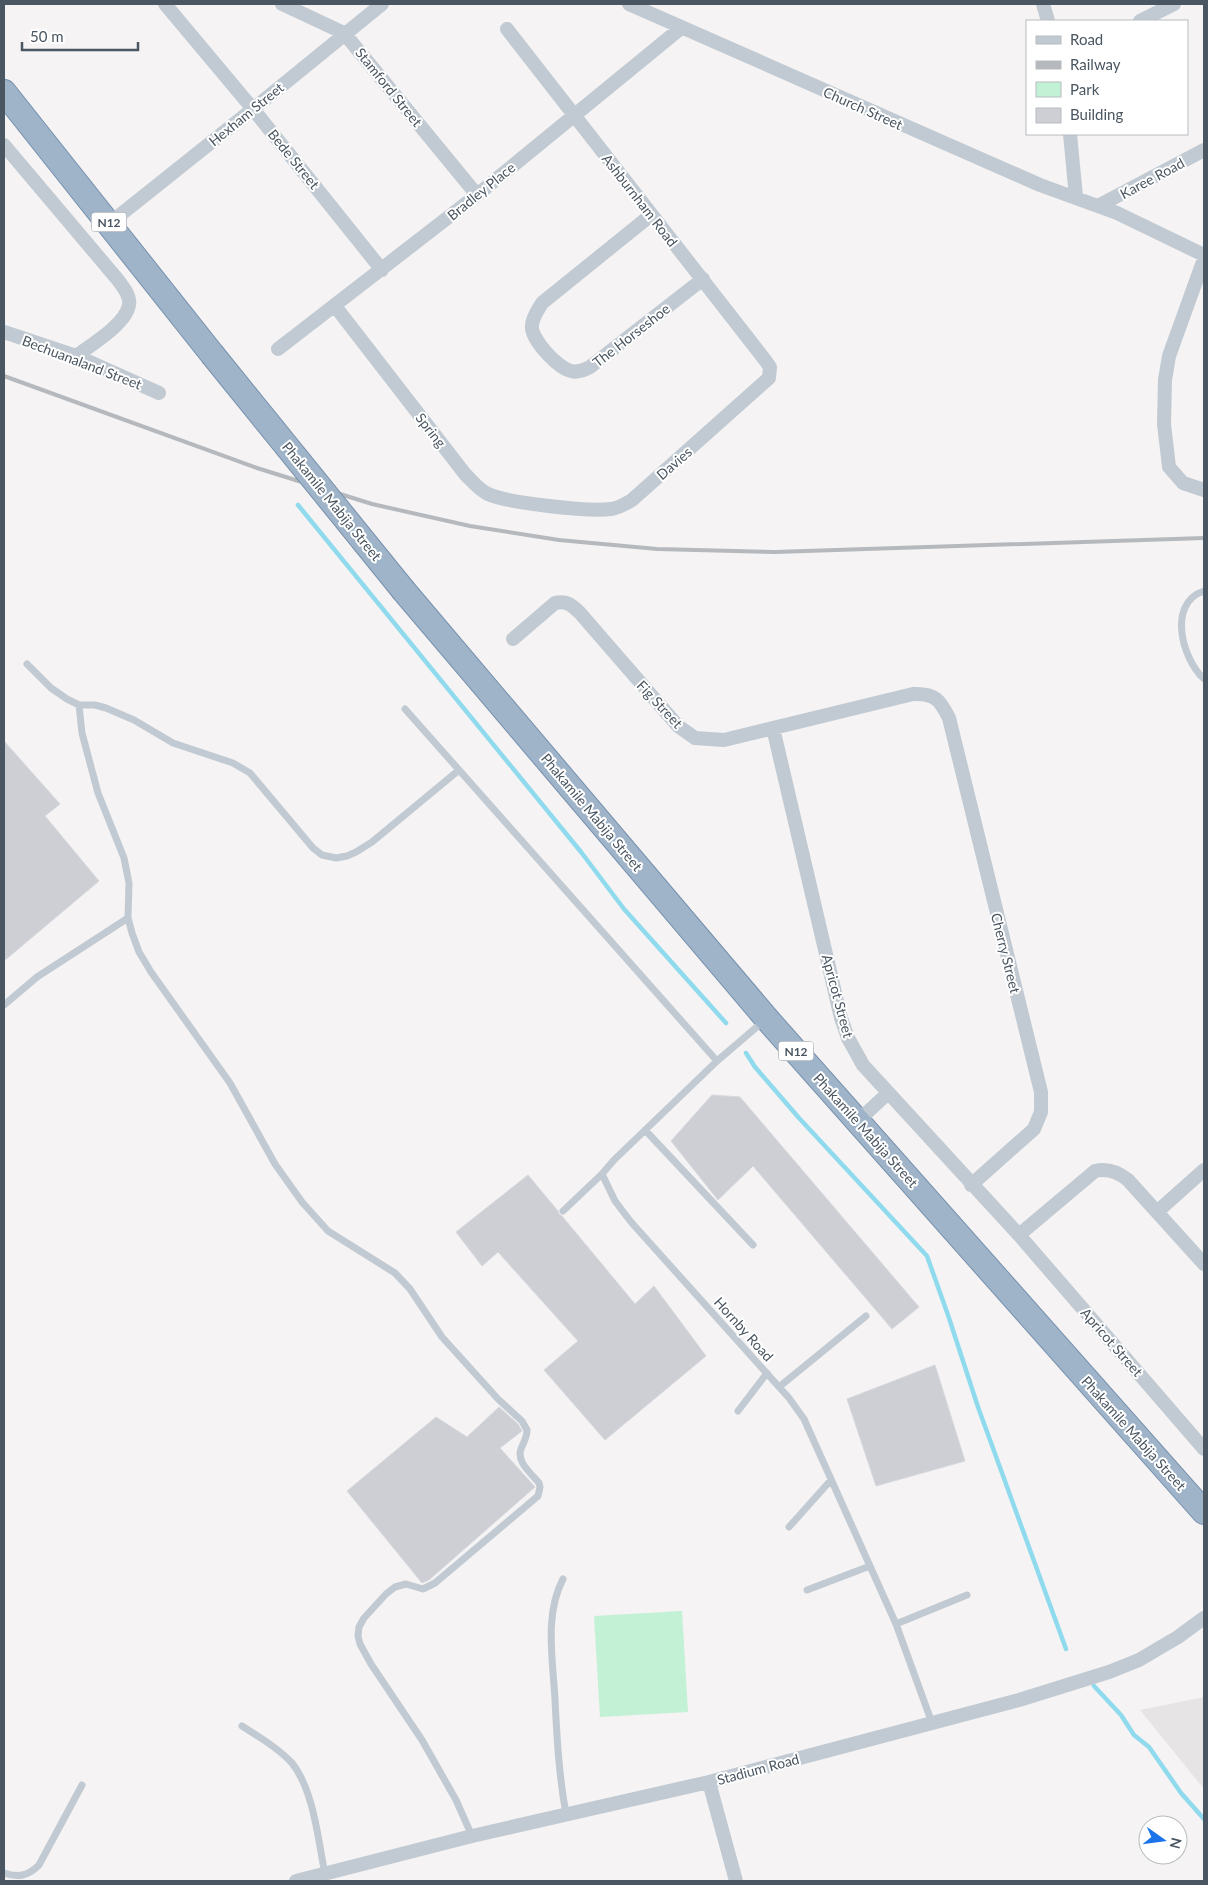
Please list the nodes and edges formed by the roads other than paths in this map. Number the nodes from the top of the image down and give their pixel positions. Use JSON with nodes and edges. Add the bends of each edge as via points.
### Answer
{"nodes":[{"id":1,"x":165,"y":4,"type":"edge"},
{"id":2,"x":282,"y":4,"type":"edge"},
{"id":3,"x":382,"y":4,"type":"edge"},
{"id":4,"x":629,"y":4,"type":"edge"},
{"id":5,"x":1043,"y":4,"type":"edge"},
{"id":6,"x":1174,"y":4,"type":"edge"},
{"id":7,"x":1048,"y":20,"type":"edge"},
{"id":8,"x":1142,"y":20,"type":"edge"},
{"id":9,"x":681,"y":28,"type":"junction"},
{"id":10,"x":507,"y":29,"type":"dead end"},
{"id":11,"x":344,"y":33,"type":"junction"},
{"id":12,"x":4,"y":92,"type":"edge"},
{"id":13,"x":253,"y":109,"type":"junction"},
{"id":14,"x":574,"y":114,"type":"junction"},
{"id":15,"x":1070,"y":135,"type":"edge"},
{"id":16,"x":4,"y":145,"type":"edge"},
{"id":17,"x":1204,"y":150,"type":"edge"},
{"id":18,"x":477,"y":195,"type":"junction"},
{"id":19,"x":1076,"y":197,"type":"junction"},
{"id":20,"x":1100,"y":205,"type":"junction"},
{"id":21,"x":651,"y":215,"type":"junction"},
{"id":22,"x":110,"y":223,"type":"junction"},
{"id":23,"x":1204,"y":257,"type":"edge"},
{"id":24,"x":382,"y":270,"type":"junction"},
{"id":25,"x":702,"y":279,"type":"junction"},
{"id":26,"x":335,"y":306,"type":"junction"},
{"id":27,"x":4,"y":332,"type":"edge"},
{"id":28,"x":278,"y":350,"type":"dead end"},
{"id":29,"x":76,"y":356,"type":"junction"},
{"id":30,"x":770,"y":373,"type":"joint"},
{"id":31,"x":159,"y":393,"type":"dead end"},
{"id":32,"x":1204,"y":490,"type":"edge"},
{"id":33,"x":558,"y":506,"type":"joint"},
{"id":34,"x":1204,"y":591,"type":"edge"},
{"id":35,"x":513,"y":639,"type":"dead end"},
{"id":36,"x":27,"y":664,"type":"dead end"},
{"id":37,"x":1204,"y":679,"type":"edge"},
{"id":38,"x":936,"y":697,"type":"joint"},
{"id":39,"x":79,"y":705,"type":"junction"},
{"id":40,"x":404,"y":709,"type":"dead end"},
{"id":41,"x":773,"y":728,"type":"junction"},
{"id":42,"x":459,"y":770,"type":"junction"},
{"id":43,"x":128,"y":918,"type":"junction"},
{"id":44,"x":4,"y":1004,"type":"edge"},
{"id":45,"x":767,"y":1019,"type":"junction"},
{"id":46,"x":717,"y":1060,"type":"junction"},
{"id":47,"x":888,"y":1093,"type":"junction"},
{"id":48,"x":858,"y":1121,"type":"junction"},
{"id":49,"x":645,"y":1130,"type":"junction"},
{"id":50,"x":1204,"y":1170,"type":"edge"},
{"id":51,"x":602,"y":1174,"type":"junction"},
{"id":52,"x":971,"y":1185,"type":"junction"},
{"id":53,"x":563,"y":1211,"type":"dead end"},
{"id":54,"x":1158,"y":1211,"type":"junction"},
{"id":55,"x":1019,"y":1235,"type":"junction"},
{"id":56,"x":753,"y":1245,"type":"dead end"},
{"id":57,"x":1204,"y":1264,"type":"edge"},
{"id":58,"x":866,"y":1316,"type":"dead end"},
{"id":59,"x":767,"y":1373,"type":"junction"},
{"id":60,"x":779,"y":1387,"type":"junction"},
{"id":61,"x":738,"y":1411,"type":"dead end"},
{"id":62,"x":1204,"y":1449,"type":"edge"},
{"id":63,"x":831,"y":1480,"type":"junction"},
{"id":64,"x":1202,"y":1503,"type":"edge"},
{"id":65,"x":789,"y":1527,"type":"dead end"},
{"id":66,"x":870,"y":1566,"type":"junction"},
{"id":67,"x":564,"y":1578,"type":"dead end"},
{"id":68,"x":807,"y":1590,"type":"dead end"},
{"id":69,"x":967,"y":1595,"type":"dead end"},
{"id":70,"x":1204,"y":1618,"type":"edge"},
{"id":71,"x":896,"y":1624,"type":"junction"},
{"id":72,"x":932,"y":1723,"type":"junction"},
{"id":73,"x":242,"y":1726,"type":"dead end"},
{"id":74,"x":709,"y":1782,"type":"junction"},
{"id":75,"x":82,"y":1785,"type":"dead end"},
{"id":76,"x":566,"y":1814,"type":"junction"},
{"id":77,"x":472,"y":1836,"type":"junction"},
{"id":78,"x":4,"y":1873,"type":"edge"},
{"id":79,"x":325,"y":1874,"type":"junction"},
{"id":80,"x":296,"y":1881,"type":"edge"},
{"id":81,"x":736,"y":1881,"type":"edge"}],
"edges":[{"from":1,"to":13,"type":"street","name":"Bede Street"},
{"from":2,"to":11,"type":"street","name":"Stamford Street"},
{"from":3,"to":11,"type":"street","name":"Hexham Street"},
{"from":4,"to":9,"type":"street","name":"Church Street"},
{"from":5,"to":7,"type":"street"},
{"from":6,"to":8,"type":"street"},
{"from":9,"to":14,"type":"street","name":"Bradley Place"},
{"from":9,"to":19,"type":"street","name":"Church Street","via":[[1040,186]]},
{"from":10,"to":14,"type":"street","name":"Ashburnham Road"},
{"from":11,"to":13,"type":"street","name":"Hexham Street"},
{"from":11,"to":18,"type":"street","name":"Stamford Street"},
{"from":12,"to":22,"type":"highway","name":"Phakamile Mabija Street","number":"N12"},
{"from":13,"to":22,"type":"street","name":"Hexham Street"},
{"from":13,"to":24,"type":"street","name":"Bede Street"},
{"from":14,"to":18,"type":"street","name":"Bradley Place"},
{"from":14,"to":21,"type":"street","name":"Ashburnham Road"},
{"from":15,"to":19,"type":"street"},
{"from":16,"to":29,"type":"street","via":[[126,292],[130,304],[125,317]]},
{"from":17,"to":20,"type":"street","name":"Karee Road"},
{"from":18,"to":24,"type":"street","name":"Bradley Place"},
{"from":19,"to":20,"type":"street","name":"Church Street"},
{"from":20,"to":23,"type":"street","name":"Church Street"},
{"from":21,"to":25,"type":"street","name":"Ashburnham Road"},
{"from":21,"to":25,"type":"street","name":"The Horseshoe","via":[[542,304],[535,313],[532,326],[537,341],[557,364],[573,372],[582,371]]},
{"from":22,"to":45,"type":"highway","name":"Phakamile Mabija Street","number":"N12","bridge":true,"via":[[404,591]]},
{"from":23,"to":32,"type":"street","via":[[1169,356],[1164,424],[1169,467],[1183,483]]},
{"from":24,"to":26,"type":"street","name":"Bradley Place"},
{"from":25,"to":30,"type":"street","name":"Ashburnham Road","via":[[765,360]]},
{"from":26,"to":28,"type":"street","name":"Bradley Place"},
{"from":26,"to":33,"type":"street","name":"Spring","via":[[465,474],[481,489],[506,499]]},
{"from":27,"to":29,"type":"street","name":"Bechuanaland Street"},
{"from":29,"to":31,"type":"street","name":"Bechuanaland Street"},
{"from":30,"to":33,"type":"street","name":"Davies","via":[[762,386],[632,500],[622,506],[601,510]]},
{"from":34,"to":37,"type":"lane","via":[[1192,597],[1182,622],[1182,637],[1189,656]]},
{"from":35,"to":41,"type":"street","name":"Fig Street","via":[[554,603],[569,603],[678,726],[695,738],[724,740]]},
{"from":36,"to":39,"type":"lane","via":[[51,688]]},
{"from":38,"to":41,"type":"street","name":"Fig Street","via":[[913,694]]},
{"from":38,"to":52,"type":"street","name":"Cherry Street","via":[[949,718],[1042,1097],[1041,1112],[1034,1129]]},
{"from":39,"to":42,"type":"lane","via":[[106,708],[173,743],[233,763],[250,773],[313,848],[322,855],[336,858],[347,856],[372,842]]},
{"from":39,"to":43,"type":"lane","via":[[82,733],[98,793],[124,858],[129,883]]},
{"from":40,"to":42,"type":"lane"},
{"from":41,"to":47,"type":"street","name":"Apricot Street","via":[[841,1018],[863,1065]]},
{"from":42,"to":46,"type":"lane"},
{"from":43,"to":44,"type":"lane","via":[[37,977]]},
{"from":43,"to":77,"type":"lane","via":[[139,952],[151,972],[230,1083],[276,1164],[302,1202],[328,1231],[396,1273],[442,1337],[527,1430],[521,1462],[539,1483],[538,1496],[435,1583],[423,1589],[406,1584],[395,1587],[359,1627],[360,1644],[422,1740]]},
{"from":45,"to":46,"type":"lane"},
{"from":45,"to":48,"type":"highway","name":"Phakamile Mabija Street","number":"N12"},
{"from":46,"to":49,"type":"lane"},
{"from":47,"to":48,"type":"street"},
{"from":47,"to":52,"type":"street","name":"Apricot Street"},
{"from":48,"to":64,"type":"highway","name":"Phakamile Mabija Street","number":"N12"},
{"from":49,"to":51,"type":"lane"},
{"from":49,"to":56,"type":"lane"},
{"from":50,"to":54,"type":"street"},
{"from":51,"to":53,"type":"lane"},
{"from":51,"to":59,"type":"lane","name":"Hornby Road","via":[[615,1201],[631,1222]]},
{"from":52,"to":55,"type":"street","name":"Apricot Street"},
{"from":54,"to":55,"type":"street","via":[[1121,1174],[1109,1170],[1095,1171]]},
{"from":54,"to":57,"type":"street"},
{"from":55,"to":62,"type":"street","name":"Apricot Street"},
{"from":58,"to":60,"type":"lane"},
{"from":59,"to":60,"type":"lane","name":"Hornby Road"},
{"from":59,"to":61,"type":"lane"},
{"from":60,"to":63,"type":"lane","name":"Hornby Road","via":[[804,1419]]},
{"from":63,"to":65,"type":"lane"},
{"from":63,"to":66,"type":"lane","name":"Hornby Road"},
{"from":66,"to":68,"type":"lane"},
{"from":66,"to":71,"type":"lane","name":"Hornby Road"},
{"from":67,"to":76,"type":"lane","via":[[555,1597],[552,1646],[558,1770]]},
{"from":69,"to":71,"type":"lane"},
{"from":70,"to":72,"type":"street","name":"Stadium Road","via":[[1154,1652],[1109,1672]]},
{"from":71,"to":72,"type":"lane","name":"Hornby Road"},
{"from":72,"to":74,"type":"street","name":"Stadium Road"},
{"from":73,"to":79,"type":"lane","via":[[279,1751],[300,1775],[308,1795]]},
{"from":74,"to":76,"type":"street","name":"Stadium Road"},
{"from":74,"to":81,"type":"street"},
{"from":75,"to":78,"type":"lane","via":[[40,1866],[20,1876]]},
{"from":76,"to":77,"type":"street","name":"Stadium Road"},
{"from":77,"to":79,"type":"street","name":"Stadium Road"},
{"from":79,"to":80,"type":"street","name":"Stadium Road"}]}
